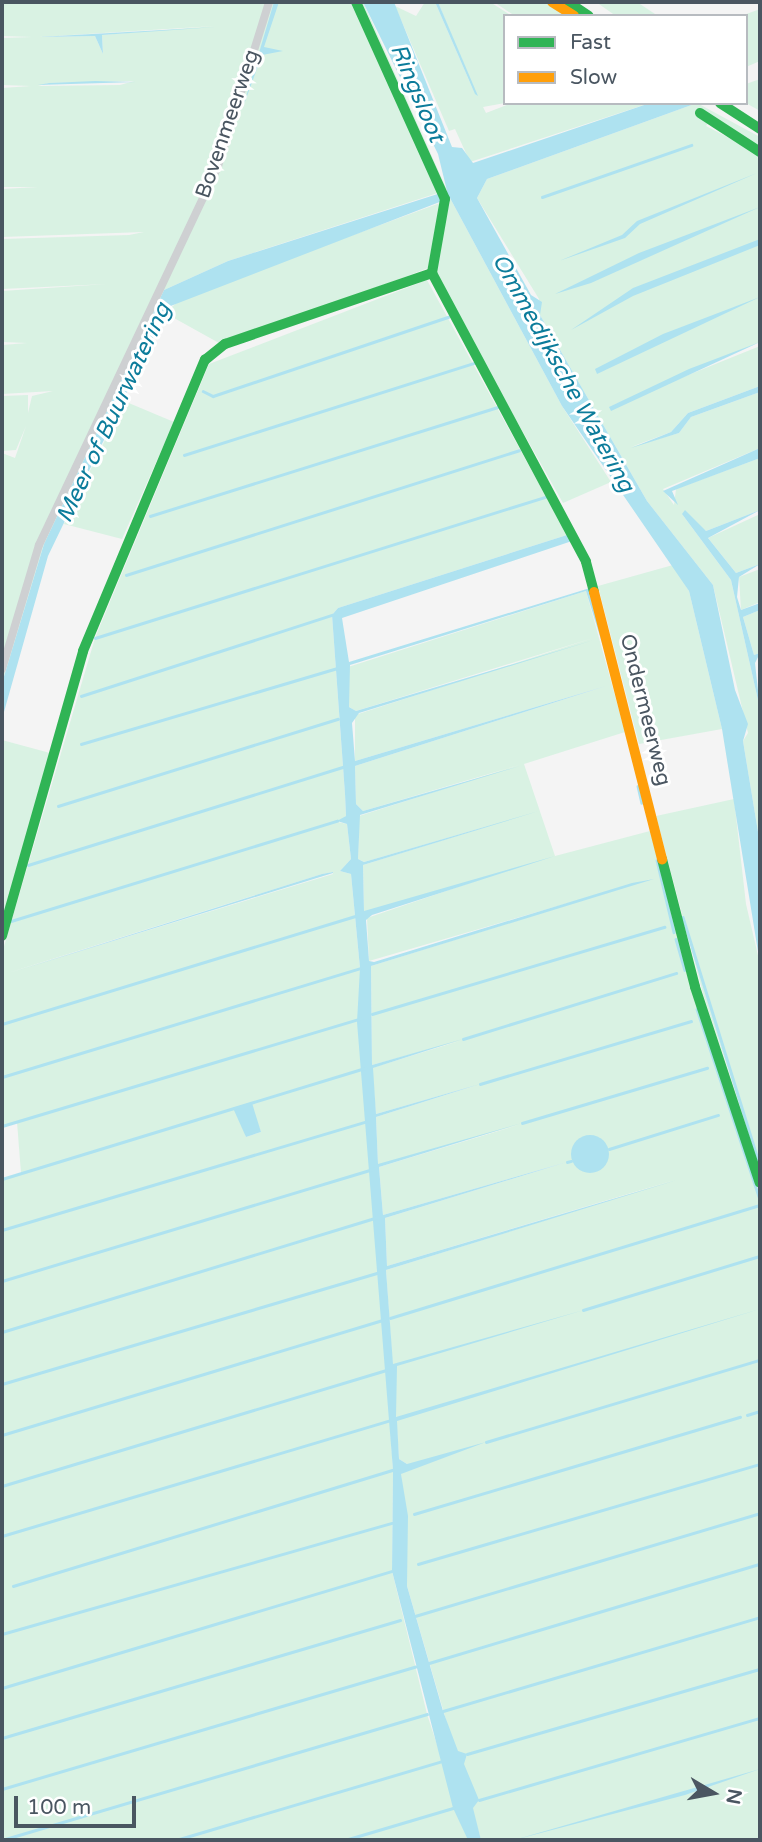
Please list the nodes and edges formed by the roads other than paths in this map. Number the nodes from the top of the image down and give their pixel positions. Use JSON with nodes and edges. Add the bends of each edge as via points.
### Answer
{"nodes":[{"id":1,"x":269,"y":2,"type":"edge"},
{"id":2,"x":356,"y":2,"type":"edge"},
{"id":3,"x":552,"y":2,"type":"edge"},
{"id":4,"x":568,"y":2,"type":"edge"},
{"id":5,"x":571,"y":14,"type":"edge"},
{"id":6,"x":586,"y":14,"type":"edge"},
{"id":7,"x":724,"y":106,"type":"edge"},
{"id":8,"x":701,"y":113,"type":"dead end"},
{"id":9,"x":760,"y":129,"type":"edge"},
{"id":10,"x":760,"y":152,"type":"edge"},
{"id":11,"x":432,"y":273,"type":"junction"},
{"id":12,"x":2,"y":669,"type":"edge"},
{"id":13,"x":2,"y":936,"type":"edge"},
{"id":14,"x":760,"y":1183,"type":"edge"}],
"edges":[{"from":1,"to":12,"type":"street","name":"Bovenmeerweg","via":[[218,166],[39,545]]},
{"from":2,"to":11,"type":"street","via":[[443,196]]},
{"from":3,"to":5,"type":"street"},
{"from":4,"to":6,"type":"street"},
{"from":7,"to":9,"type":"street"},
{"from":8,"to":10,"type":"street"},
{"from":11,"to":13,"type":"street","via":[[225,344],[205,360],[83,650]]},
{"from":11,"to":14,"type":"street","name":"Ondermeerweg","via":[[586,562],[695,987]]}]}
